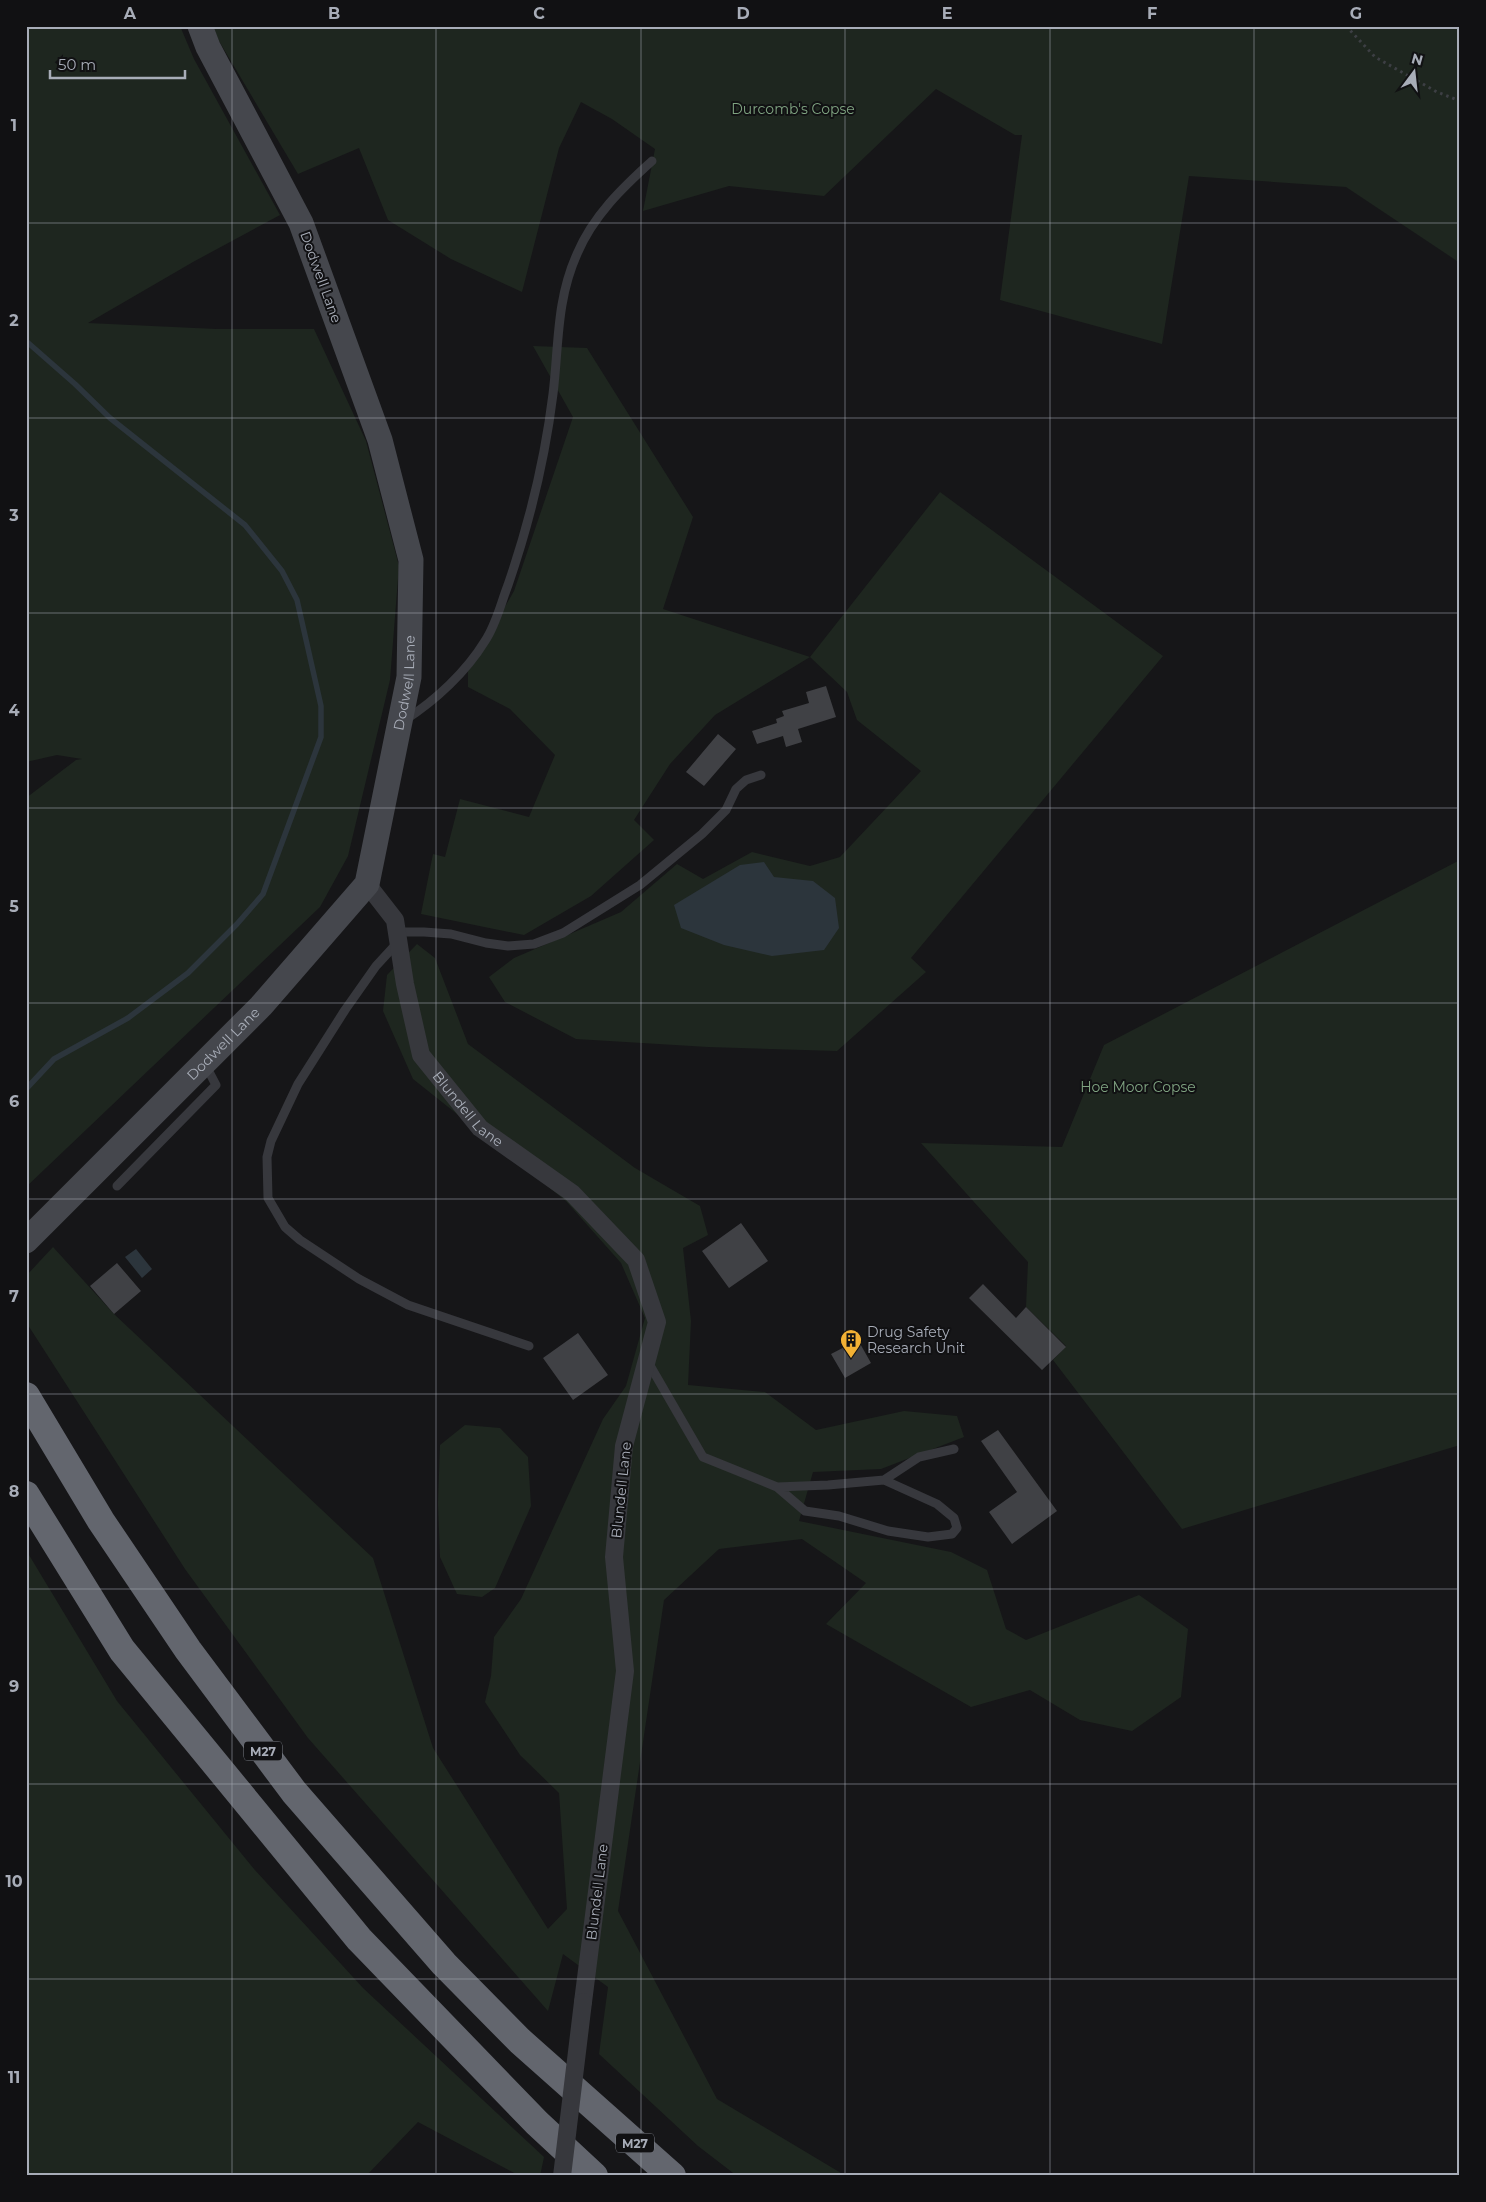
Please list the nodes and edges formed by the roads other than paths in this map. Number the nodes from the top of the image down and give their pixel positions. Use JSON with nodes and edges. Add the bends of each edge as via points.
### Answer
{"nodes":[{"id":1,"x":200,"y":26,"type":"edge"},
{"id":2,"x":652,"y":161,"type":"dead end"},
{"id":3,"x":399,"y":724,"type":"junction"},
{"id":4,"x":760,"y":775,"type":"dead end"},
{"id":5,"x":367,"y":884,"type":"junction"},
{"id":6,"x":398,"y":937,"type":"junction"},
{"id":7,"x":204,"y":1061,"type":"junction"},
{"id":8,"x":116,"y":1186,"type":"dead end"},
{"id":9,"x":26,"y":1242,"type":"edge"},
{"id":10,"x":529,"y":1346,"type":"dead end"},
{"id":11,"x":647,"y":1360,"type":"junction"},
{"id":12,"x":26,"y":1396,"type":"edge"},
{"id":13,"x":954,"y":1450,"type":"dead end"},
{"id":14,"x":884,"y":1480,"type":"junction"},
{"id":15,"x":777,"y":1486,"type":"junction"},
{"id":16,"x":26,"y":1495,"type":"edge"},
{"id":17,"x":562,"y":2176,"type":"edge"},
{"id":18,"x":594,"y":2176,"type":"edge"},
{"id":19,"x":672,"y":2176,"type":"edge"}],
"edges":[{"from":1,"to":3,"type":"street","name":"Dodwell Lane","via":[[301,223],[380,440],[411,560],[409,677]]},
{"from":2,"to":3,"type":"lane","via":[[624,187],[588,231],[562,295],[553,397],[536,488],[521,547],[486,641],[432,702]]},
{"from":3,"to":5,"type":"street","name":"Dodwell Lane"},
{"from":4,"to":6,"type":"lane","via":[[746,780],[736,789],[726,810],[702,834],[640,885],[563,933],[534,944],[508,946],[451,934],[424,932]]},
{"from":5,"to":6,"type":"street","name":"Blundell Lane","via":[[396,920]]},
{"from":5,"to":7,"type":"street","name":"Dodwell Lane","via":[[261,1006]]},
{"from":6,"to":10,"type":"lane","via":[[345,1010],[298,1084],[274,1134],[267,1157],[268,1198],[285,1226],[300,1240],[359,1279],[408,1305]]},
{"from":6,"to":11,"type":"street","name":"Blundell Lane","via":[[405,984],[422,1055],[480,1128],[572,1193],[636,1260],[657,1322]]},
{"from":7,"to":8,"type":"lane","via":[[216,1085]]},
{"from":7,"to":9,"type":"street","name":"Dodwell Lane"},
{"from":11,"to":15,"type":"lane","via":[[703,1457]]},
{"from":11,"to":17,"type":"street","name":"Blundell Lane","bridge":true,"via":[[624,1446],[614,1558],[626,1671]]},
{"from":12,"to":19,"type":"highway","number":"M27","via":[[101,1521],[182,1642],[294,1792],[444,1964],[520,2041]]},
{"from":13,"to":14,"type":"lane","via":[[920,1457]]},
{"from":14,"to":15,"type":"lane"},
{"from":14,"to":15,"type":"lane","via":[[937,1504],[954,1518],[957,1528],[946,1536],[928,1537],[888,1531],[839,1516],[806,1511]]},
{"from":16,"to":18,"type":"highway","via":[[122,1650],[358,1939],[537,2123]]}]}
